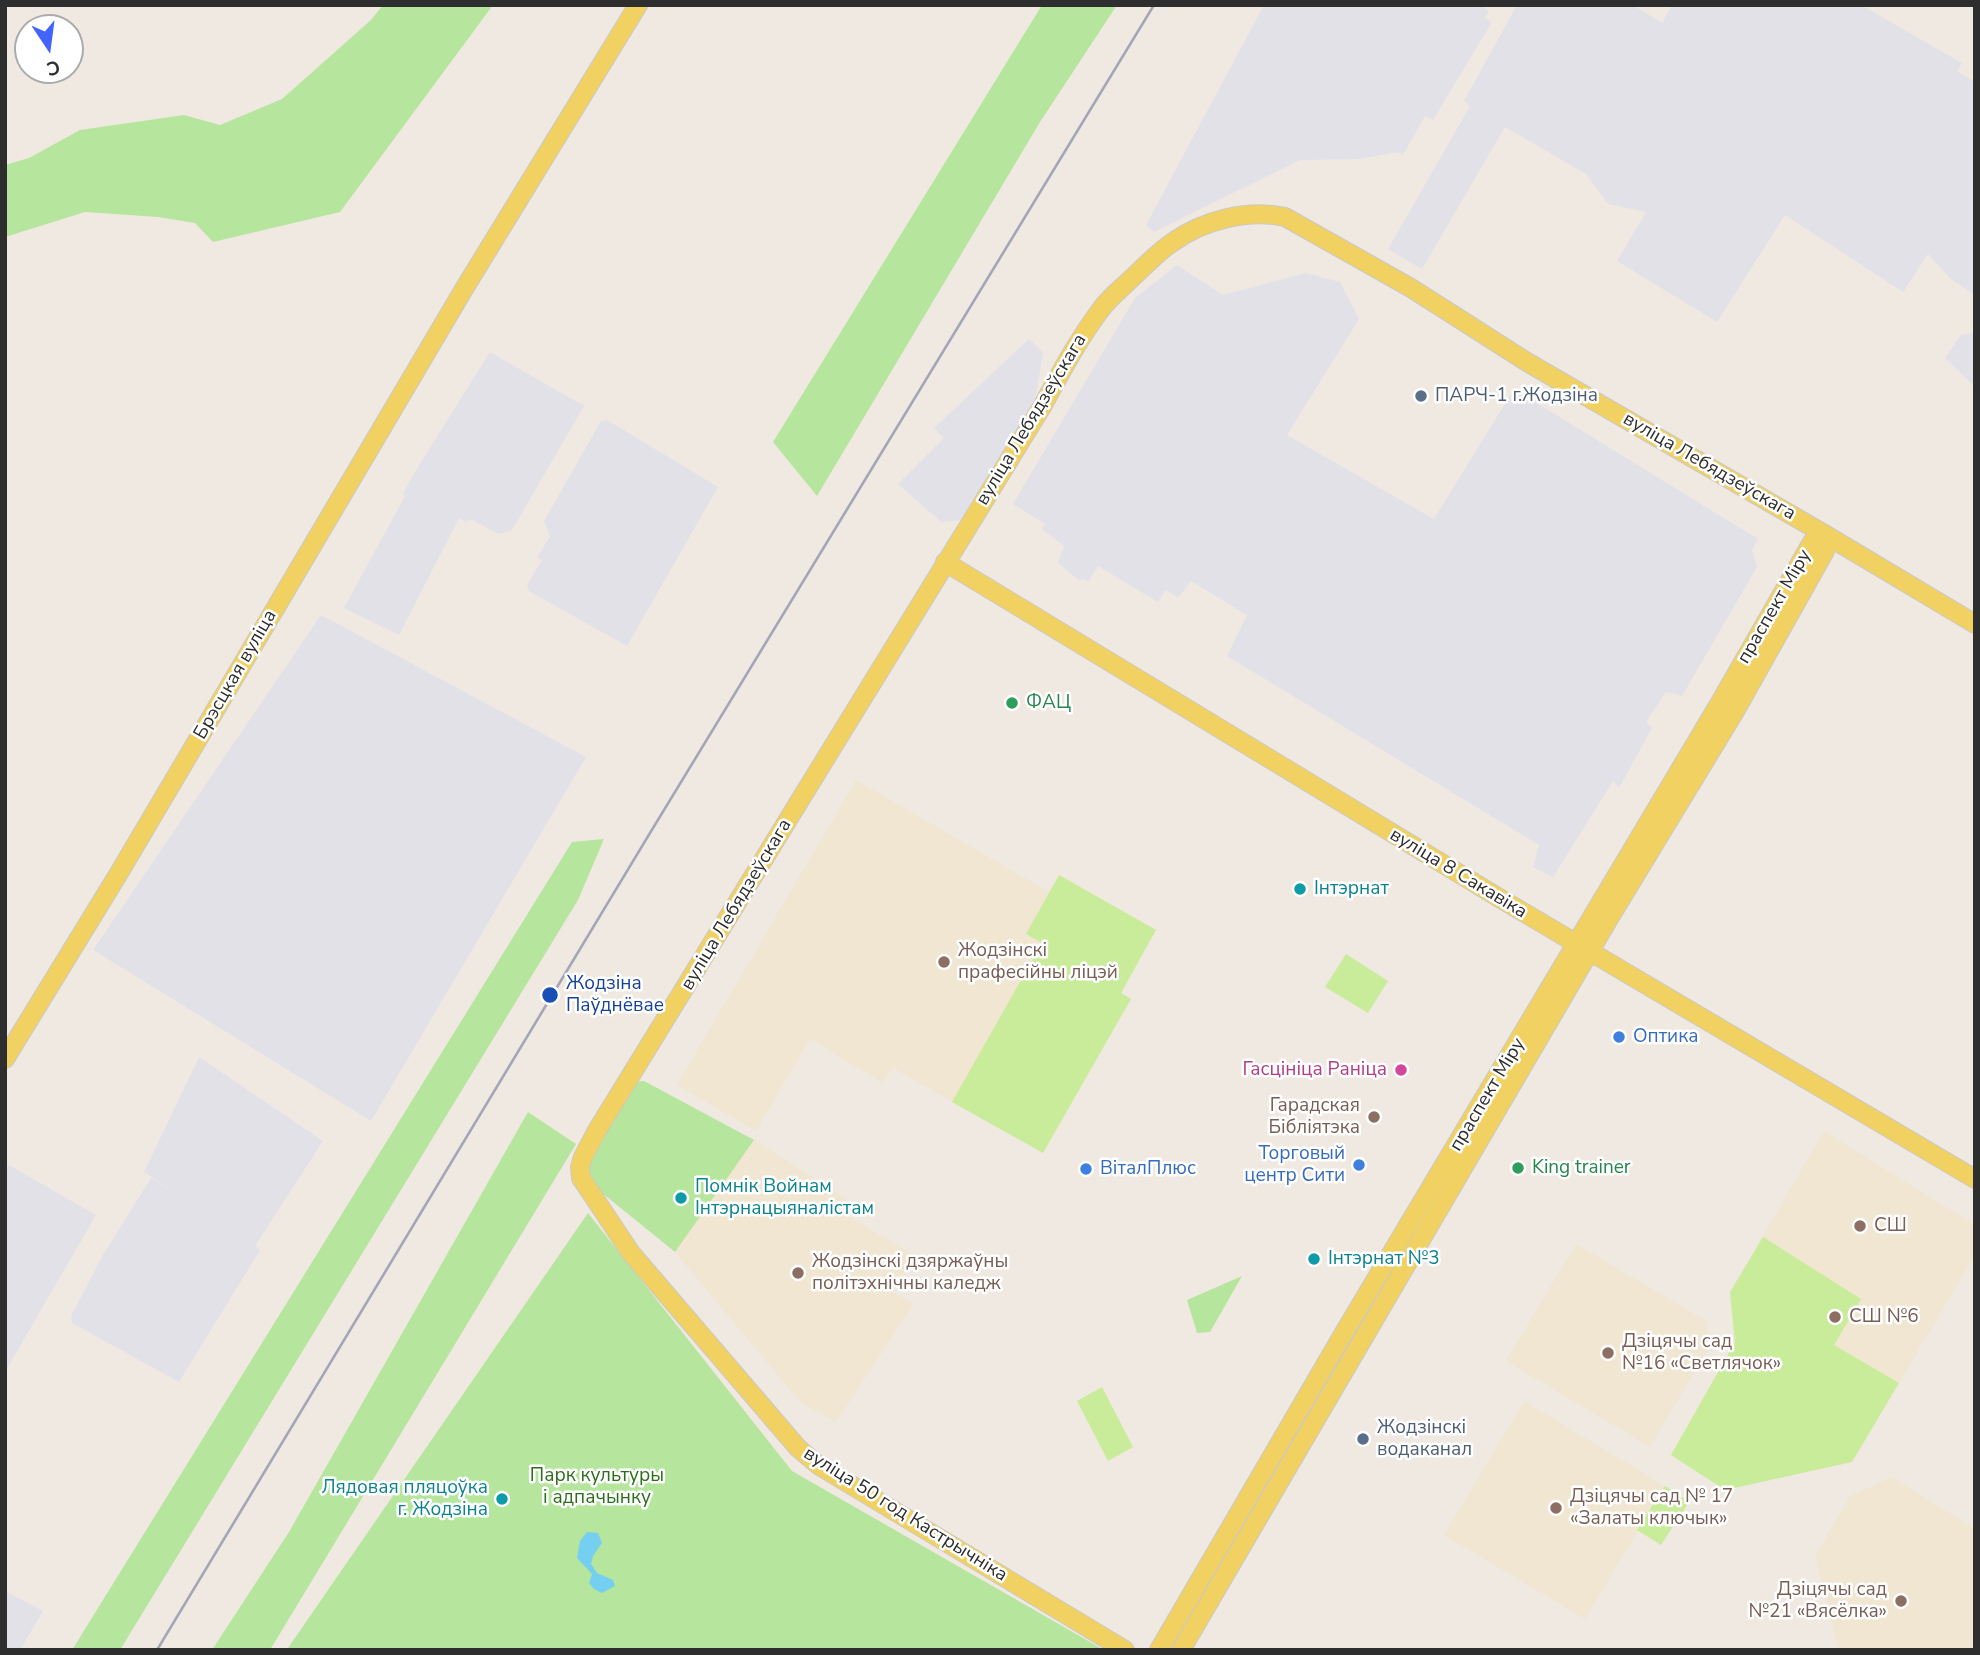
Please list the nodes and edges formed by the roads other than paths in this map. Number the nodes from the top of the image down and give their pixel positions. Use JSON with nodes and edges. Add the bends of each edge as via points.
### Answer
{"nodes":[{"id":1,"x":638,"y":5,"type":"edge"},
{"id":2,"x":1825,"y":535,"type":"junction"},
{"id":3,"x":945,"y":562,"type":"junction"},
{"id":4,"x":1975,"y":624,"type":"edge"},
{"id":5,"x":1583,"y":949,"type":"junction"},
{"id":6,"x":5,"y":1059,"type":"edge"},
{"id":7,"x":1975,"y":1179,"type":"edge"},
{"id":8,"x":631,"y":1253,"type":"joint"},
{"id":9,"x":1327,"y":1381,"type":"junction"},
{"id":10,"x":1125,"y":1650,"type":"edge"},
{"id":11,"x":1159,"y":1650,"type":"edge"},
{"id":12,"x":1181,"y":1650,"type":"edge"}],
"edges":[{"from":1,"to":6,"type":"main road","name":"Брэсцкая вуліца"},
{"from":2,"to":3,"type":"main road","name":"вуліца Лебядзеўскага","via":[[1303,226],[1269,214],[1253,214],[1215,222],[1173,242],[1104,306]]},
{"from":2,"to":4,"type":"main road","name":"вуліца Лебядзеўскага"},
{"from":2,"to":5,"type":"main road","name":"праспект Міру","via":[[1812,542],[1712,733]]},
{"from":3,"to":5,"type":"main road","name":"вуліца 8 Сакавіка"},
{"from":3,"to":8,"type":"main road","name":"вуліца Лебядзеўскага","via":[[583,1157],[581,1178]]},
{"from":5,"to":7,"type":"main road","name":"вуліца 8 Сакавіка"},
{"from":5,"to":9,"type":"main road","name":"праспект Міру"},
{"from":8,"to":10,"type":"main road","name":"вуліца 50 год Кастрычніка","via":[[797,1448],[818,1465]]},
{"from":9,"to":11,"type":"main road","name":"праспект Міру"},
{"from":9,"to":12,"type":"main road","name":"праспект Міру"}]}
